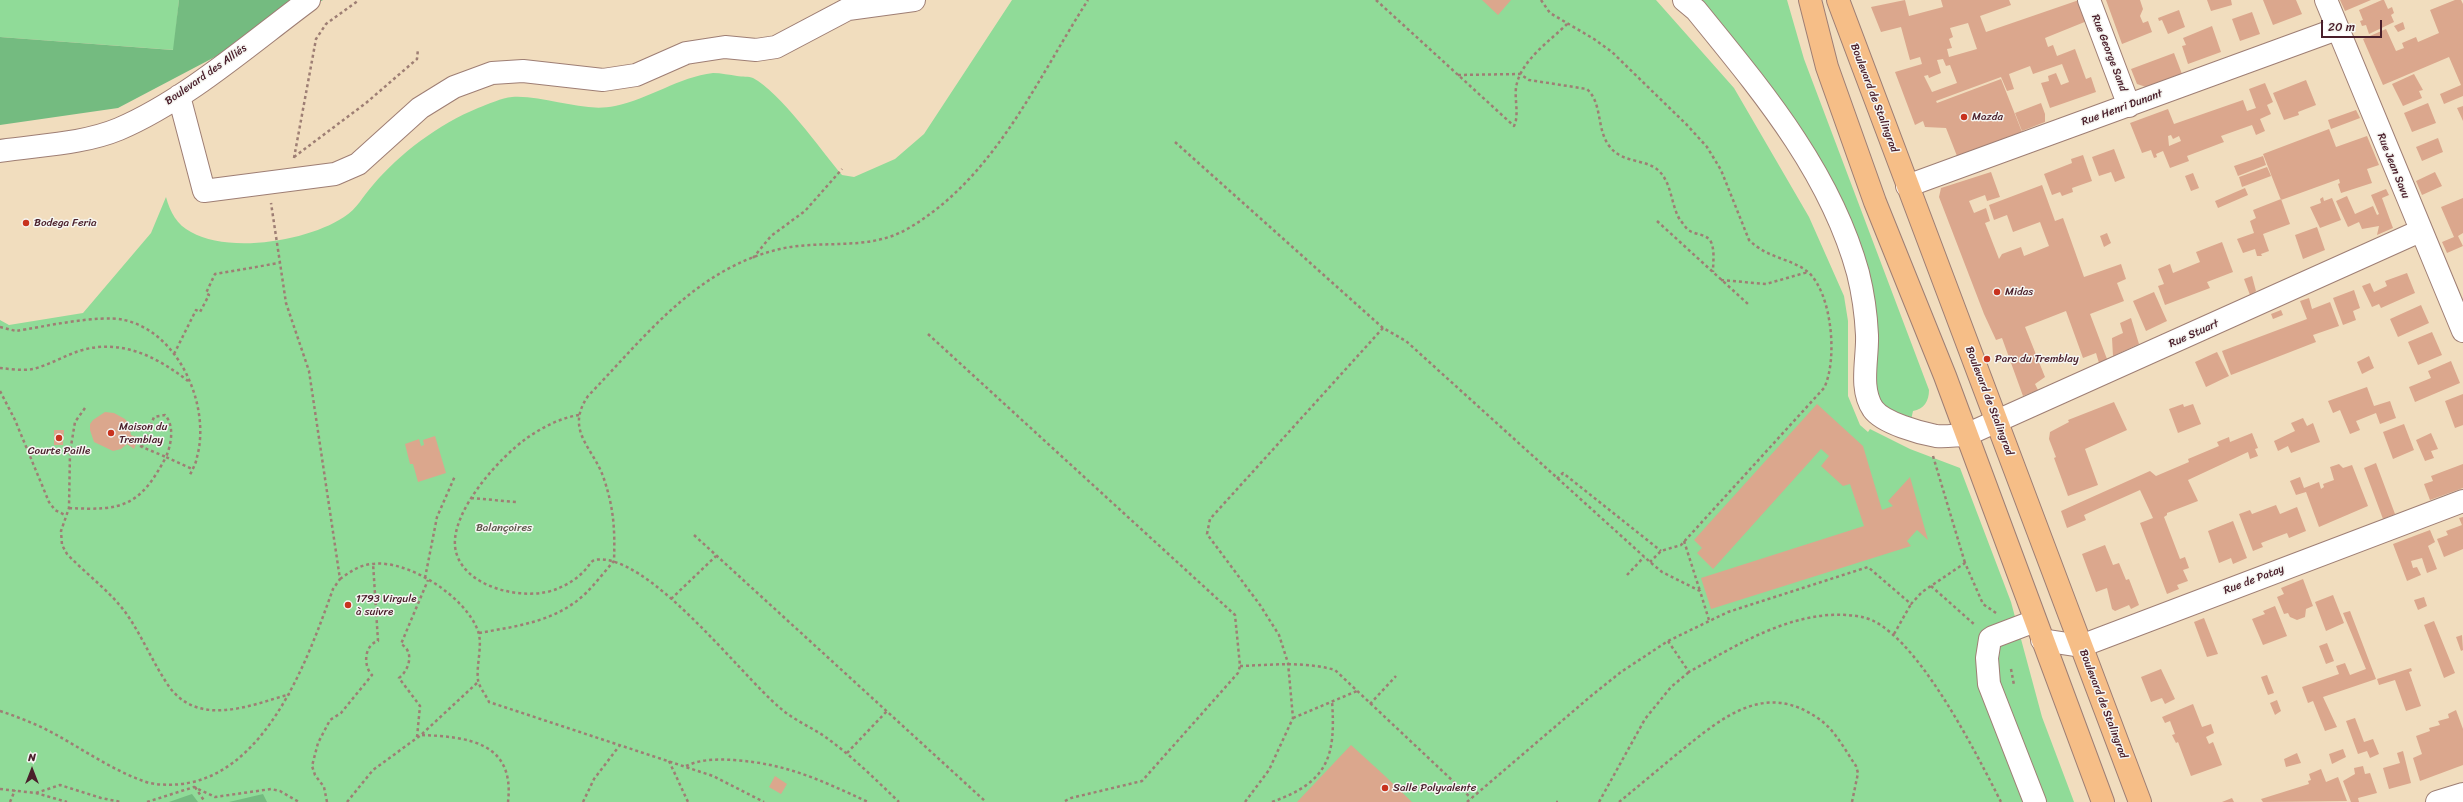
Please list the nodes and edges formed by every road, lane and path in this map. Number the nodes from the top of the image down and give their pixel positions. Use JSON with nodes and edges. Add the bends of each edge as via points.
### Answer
{"nodes":[{"id":1,"x":309,"y":0,"type":"edge"},
{"id":2,"x":359,"y":0,"type":"edge"},
{"id":3,"x":914,"y":0,"type":"edge"},
{"id":4,"x":1088,"y":0,"type":"edge"},
{"id":5,"x":1376,"y":0,"type":"edge"},
{"id":6,"x":1541,"y":0,"type":"edge"},
{"id":7,"x":1684,"y":0,"type":"edge"},
{"id":8,"x":1810,"y":0,"type":"edge"},
{"id":9,"x":1838,"y":0,"type":"edge"},
{"id":10,"x":2089,"y":0,"type":"edge"},
{"id":11,"x":2326,"y":0,"type":"edge"},
{"id":12,"x":1567,"y":24,"type":"junction"},
{"id":13,"x":2337,"y":29,"type":"junction"},
{"id":14,"x":418,"y":49,"type":"dead end"},
{"id":15,"x":1520,"y":74,"type":"junction"},
{"id":16,"x":1458,"y":75,"type":"junction"},
{"id":17,"x":179,"y":96,"type":"junction"},
{"id":18,"x":2129,"y":106,"type":"junction"},
{"id":19,"x":1175,"y":142,"type":"dead end"},
{"id":20,"x":0,"y":151,"type":"edge"},
{"id":21,"x":294,"y":157,"type":"junction"},
{"id":22,"x":842,"y":169,"type":"dead end"},
{"id":23,"x":277,"y":182,"type":"junction"},
{"id":24,"x":1907,"y":186,"type":"junction"},
{"id":25,"x":1657,"y":221,"type":"dead end"},
{"id":26,"x":2420,"y":231,"type":"junction"},
{"id":27,"x":753,"y":258,"type":"junction"},
{"id":28,"x":279,"y":263,"type":"junction"},
{"id":29,"x":1712,"y":272,"type":"junction"},
{"id":30,"x":1808,"y":272,"type":"junction"},
{"id":31,"x":1721,"y":280,"type":"junction"},
{"id":32,"x":1748,"y":304,"type":"dead end"},
{"id":33,"x":0,"y":327,"type":"edge"},
{"id":34,"x":1382,"y":328,"type":"junction"},
{"id":35,"x":2463,"y":331,"type":"edge"},
{"id":36,"x":928,"y":334,"type":"dead end"},
{"id":37,"x":174,"y":354,"type":"junction"},
{"id":38,"x":0,"y":368,"type":"edge"},
{"id":39,"x":189,"y":382,"type":"junction"},
{"id":40,"x":0,"y":391,"type":"edge"},
{"id":41,"x":85,"y":408,"type":"dead end"},
{"id":42,"x":579,"y":415,"type":"junction"},
{"id":43,"x":1997,"y":423,"type":"junction"},
{"id":44,"x":1966,"y":435,"type":"junction"},
{"id":45,"x":1931,"y":449,"type":"dead end"},
{"id":46,"x":166,"y":457,"type":"junction"},
{"id":47,"x":192,"y":469,"type":"junction"},
{"id":48,"x":455,"y":476,"type":"dead end"},
{"id":49,"x":189,"y":477,"type":"dead end"},
{"id":50,"x":1557,"y":479,"type":"junction"},
{"id":51,"x":471,"y":498,"type":"junction"},
{"id":52,"x":2463,"y":501,"type":"edge"},
{"id":53,"x":516,"y":502,"type":"dead end"},
{"id":54,"x":69,"y":508,"type":"junction"},
{"id":55,"x":65,"y":515,"type":"junction"},
{"id":56,"x":694,"y":535,"type":"dead end"},
{"id":57,"x":1684,"y":541,"type":"junction"},
{"id":58,"x":1661,"y":551,"type":"junction"},
{"id":59,"x":716,"y":556,"type":"junction"},
{"id":60,"x":1644,"y":557,"type":"junction"},
{"id":61,"x":614,"y":561,"type":"junction"},
{"id":62,"x":1650,"y":562,"type":"junction"},
{"id":63,"x":1965,"y":563,"type":"junction"},
{"id":64,"x":373,"y":564,"type":"junction"},
{"id":65,"x":1627,"y":575,"type":"dead end"},
{"id":66,"x":425,"y":578,"type":"junction"},
{"id":67,"x":340,"y":579,"type":"junction"},
{"id":68,"x":428,"y":580,"type":"junction"},
{"id":69,"x":1700,"y":591,"type":"junction"},
{"id":70,"x":671,"y":599,"type":"junction"},
{"id":71,"x":1911,"y":604,"type":"junction"},
{"id":72,"x":1983,"y":604,"type":"dead end"},
{"id":73,"x":1709,"y":620,"type":"junction"},
{"id":74,"x":2039,"y":631,"type":"junction"},
{"id":75,"x":478,"y":633,"type":"junction"},
{"id":76,"x":1894,"y":634,"type":"junction"},
{"id":77,"x":1668,"y":641,"type":"junction"},
{"id":78,"x":2081,"y":646,"type":"junction"},
{"id":79,"x":1288,"y":663,"type":"junction"},
{"id":80,"x":1240,"y":666,"type":"junction"},
{"id":81,"x":1690,"y":672,"type":"junction"},
{"id":82,"x":1396,"y":676,"type":"dead end"},
{"id":83,"x":478,"y":682,"type":"junction"},
{"id":84,"x":1357,"y":691,"type":"junction"},
{"id":85,"x":290,"y":694,"type":"junction"},
{"id":86,"x":1332,"y":701,"type":"junction"},
{"id":87,"x":1370,"y":704,"type":"junction"},
{"id":88,"x":0,"y":711,"type":"edge"},
{"id":89,"x":887,"y":711,"type":"junction"},
{"id":90,"x":1293,"y":718,"type":"junction"},
{"id":91,"x":267,"y":735,"type":"dead end"},
{"id":92,"x":421,"y":735,"type":"junction"},
{"id":93,"x":417,"y":738,"type":"junction"},
{"id":94,"x":620,"y":745,"type":"junction"},
{"id":95,"x":847,"y":754,"type":"junction"},
{"id":96,"x":669,"y":761,"type":"junction"},
{"id":97,"x":686,"y":767,"type":"junction"},
{"id":98,"x":201,"y":785,"type":"dead end"},
{"id":99,"x":194,"y":787,"type":"junction"},
{"id":100,"x":168,"y":788,"type":"dead end"},
{"id":101,"x":175,"y":788,"type":"dead end"},
{"id":102,"x":0,"y":790,"type":"edge"},
{"id":103,"x":15,"y":790,"type":"junction"},
{"id":104,"x":36,"y":793,"type":"junction"},
{"id":105,"x":2463,"y":794,"type":"edge"},
{"id":106,"x":1471,"y":798,"type":"junction"},
{"id":107,"x":349,"y":799,"type":"junction"},
{"id":108,"x":10,"y":802,"type":"edge"},
{"id":109,"x":67,"y":802,"type":"edge"},
{"id":110,"x":121,"y":802,"type":"edge"},
{"id":111,"x":147,"y":802,"type":"edge"},
{"id":112,"x":205,"y":802,"type":"edge"},
{"id":113,"x":299,"y":802,"type":"edge"},
{"id":114,"x":327,"y":802,"type":"edge"},
{"id":115,"x":347,"y":802,"type":"edge"},
{"id":116,"x":353,"y":802,"type":"edge"},
{"id":117,"x":508,"y":802,"type":"edge"},
{"id":118,"x":583,"y":802,"type":"edge"},
{"id":119,"x":688,"y":802,"type":"edge"},
{"id":120,"x":764,"y":802,"type":"edge"},
{"id":121,"x":868,"y":802,"type":"edge"},
{"id":122,"x":899,"y":802,"type":"edge"},
{"id":123,"x":986,"y":802,"type":"edge"},
{"id":124,"x":1063,"y":802,"type":"edge"},
{"id":125,"x":1245,"y":802,"type":"edge"},
{"id":126,"x":1272,"y":802,"type":"edge"},
{"id":127,"x":1467,"y":802,"type":"edge"},
{"id":128,"x":1599,"y":802,"type":"edge"},
{"id":129,"x":1619,"y":802,"type":"edge"},
{"id":130,"x":1852,"y":802,"type":"edge"},
{"id":131,"x":2001,"y":802,"type":"edge"},
{"id":132,"x":2035,"y":802,"type":"edge"},
{"id":133,"x":2103,"y":802,"type":"edge"},
{"id":134,"x":2140,"y":802,"type":"edge"},
{"id":135,"x":2437,"y":802,"type":"edge"}],
"edges":[{"from":1,"to":17,"type":"street","name":"Boulevard des Alliés"},
{"from":2,"to":21,"type":"path","via":[[326,24],[316,39]]},
{"from":3,"to":23,"type":"street","via":[[848,9],[776,47],[756,50],[725,47],[686,53],[636,75],[603,80],[523,71],[492,73],[454,87],[420,108],[358,164],[335,174]]},
{"from":4,"to":27,"type":"path","via":[[1007,132],[967,181],[928,215],[907,229],[883,237],[849,245],[780,249]]},
{"from":5,"to":16,"type":"path"},
{"from":6,"to":12,"type":"path","via":[[1550,13]]},
{"from":7,"to":44,"type":"street","name":"Rue Stuart","via":[[1696,10],[1760,88],[1797,141],[1833,207],[1858,272],[1867,337],[1865,385],[1873,409],[1879,416],[1912,430],[1936,436]]},
{"from":8,"to":44,"type":"main road","via":[[1825,60],[1875,202]]},
{"from":9,"to":24,"type":"main road","name":"Boulevard de Stalingrad"},
{"from":10,"to":18,"type":"street","name":"Rue George Sand"},
{"from":11,"to":13,"type":"street","name":"Rue Jean Savu"},
{"from":12,"to":15,"type":"path","via":[[1532,58]]},
{"from":12,"to":30,"type":"path","via":[[1612,52],[1688,125],[1707,147],[1721,170],[1749,240],[1758,249]]},
{"from":13,"to":18,"type":"street","name":"Rue Henri Dunant"},
{"from":13,"to":26,"type":"street","name":"Rue Jean Savu"},
{"from":14,"to":21,"type":"path","via":[[417,59],[366,103],[317,137]]},
{"from":15,"to":16,"type":"path"},
{"from":15,"to":16,"type":"path","via":[[1514,126]]},
{"from":15,"to":29,"type":"path","via":[[1529,80],[1581,87],[1591,94],[1596,101],[1600,128],[1609,147],[1623,158],[1660,172],[1680,220],[1690,231],[1708,237],[1713,252]]},
{"from":17,"to":20,"type":"street","name":"Boulevard des Alliés","via":[[119,129],[89,138]]},
{"from":17,"to":23,"type":"street","via":[[204,191]]},
{"from":18,"to":24,"type":"street","name":"Rue Henri Dunant"},
{"from":19,"to":34,"type":"path"},
{"from":21,"to":23,"type":"path"},
{"from":22,"to":27,"type":"path","via":[[805,211],[771,236]]},
{"from":23,"to":28,"type":"path"},
{"from":24,"to":43,"type":"main road","name":"Boulevard de Stalingrad"},
{"from":25,"to":29,"type":"path"},
{"from":26,"to":35,"type":"street","name":"Rue Jean Savu"},
{"from":26,"to":43,"type":"street","name":"Rue Stuart"},
{"from":27,"to":42,"type":"path","via":[[722,271],[696,287],[677,304],[588,396],[581,405]]},
{"from":28,"to":37,"type":"path","via":[[215,274],[206,293],[209,295],[200,312],[196,310]]},
{"from":28,"to":67,"type":"path","via":[[286,303],[309,371]]},
{"from":29,"to":31,"type":"path"},
{"from":30,"to":31,"type":"path","via":[[1766,284]]},
{"from":30,"to":57,"type":"path","via":[[1820,286],[1826,303],[1830,352],[1828,379],[1824,388]]},
{"from":31,"to":32,"type":"path"},
{"from":33,"to":37,"type":"path","via":[[16,331],[105,319],[124,320],[136,323],[158,338]]},
{"from":34,"to":50,"type":"path","via":[[1406,341]]},
{"from":34,"to":79,"type":"path","via":[[1210,520],[1207,527],[1207,534],[1279,635]]},
{"from":36,"to":80,"type":"path","via":[[1235,615]]},
{"from":37,"to":39,"type":"path"},
{"from":38,"to":39,"type":"path","via":[[33,369],[80,350],[114,346],[159,361]]},
{"from":39,"to":47,"type":"path","via":[[199,425],[197,457]]},
{"from":40,"to":55,"type":"path","via":[[15,420],[49,502],[55,510]]},
{"from":41,"to":54,"type":"path","via":[[74,422],[70,452]]},
{"from":42,"to":51,"type":"path","via":[[556,421],[526,438],[509,453]]},
{"from":42,"to":61,"type":"path","via":[[579,431],[604,478],[615,520]]},
{"from":43,"to":44,"type":"street","name":"Rue Stuart"},
{"from":43,"to":78,"type":"main road","name":"Boulevard de Stalingrad"},
{"from":44,"to":74,"type":"main road"},
{"from":45,"to":63,"type":"path"},
{"from":46,"to":46,"type":"path","via":[[171,433],[168,418],[154,416],[141,446]]},
{"from":46,"to":47,"type":"path"},
{"from":46,"to":54,"type":"path","via":[[153,482],[128,502],[112,508]]},
{"from":47,"to":49,"type":"path"},
{"from":48,"to":66,"type":"path","via":[[437,517]]},
{"from":50,"to":58,"type":"path","via":[[1563,473]]},
{"from":50,"to":60,"type":"path"},
{"from":51,"to":53,"type":"path"},
{"from":51,"to":61,"type":"path","via":[[456,534],[456,552],[466,569],[490,585],[507,592],[536,595],[570,582],[594,560]]},
{"from":52,"to":78,"type":"street","name":"Rue de Patay"},
{"from":54,"to":55,"type":"path"},
{"from":55,"to":85,"type":"path","via":[[61,531],[62,545],[67,554],[118,602],[167,684],[180,699],[197,708],[215,712],[236,710]]},
{"from":56,"to":59,"type":"path"},
{"from":57,"to":58,"type":"path"},
{"from":57,"to":69,"type":"path"},
{"from":58,"to":62,"type":"path"},
{"from":59,"to":70,"type":"path"},
{"from":59,"to":89,"type":"path"},
{"from":60,"to":62,"type":"path"},
{"from":60,"to":65,"type":"path"},
{"from":61,"to":70,"type":"path","via":[[646,579]]},
{"from":61,"to":75,"type":"path","via":[[586,593],[555,615],[534,622]]},
{"from":62,"to":69,"type":"path","via":[[1662,572]]},
{"from":63,"to":71,"type":"path","via":[[1922,592]]},
{"from":63,"to":72,"type":"path"},
{"from":64,"to":66,"type":"path","via":[[396,565]]},
{"from":64,"to":67,"type":"path","via":[[354,569]]},
{"from":64,"to":114,"type":"path","via":[[378,641],[373,644],[366,657],[367,667],[372,675],[341,713],[326,725],[312,761],[313,771],[324,787]]},
{"from":66,"to":68,"type":"path"},
{"from":67,"to":85,"type":"path","via":[[333,588],[307,662]]},
{"from":68,"to":75,"type":"path","via":[[463,606],[472,617]]},
{"from":68,"to":93,"type":"path","via":[[401,644],[408,654],[409,663],[408,669],[399,678],[421,709]]},
{"from":69,"to":73,"type":"path"},
{"from":70,"to":95,"type":"path","via":[[714,638],[744,673],[776,704]]},
{"from":71,"to":73,"type":"path","via":[[1868,567]]},
{"from":71,"to":76,"type":"path"},
{"from":73,"to":77,"type":"path"},
{"from":74,"to":78,"type":"street","name":"Rue de Patay"},
{"from":74,"to":132,"type":"street","via":[[1993,637],[1990,639],[1987,658],[1989,684]]},
{"from":74,"to":133,"type":"main road"},
{"from":75,"to":83,"type":"path"},
{"from":76,"to":81,"type":"path","via":[[1877,622],[1863,617],[1844,615],[1798,620],[1744,642]]},
{"from":76,"to":131,"type":"path","via":[[1935,686],[1966,734]]},
{"from":77,"to":81,"type":"path"},
{"from":77,"to":106,"type":"path","via":[[1621,672]]},
{"from":78,"to":134,"type":"main road","name":"Boulevard de Stalingrad"},
{"from":79,"to":80,"type":"path"},
{"from":79,"to":84,"type":"path","via":[[1335,670]]},
{"from":79,"to":90,"type":"path"},
{"from":80,"to":124,"type":"path","via":[[1238,673],[1142,781]]},
{"from":81,"to":128,"type":"path","via":[[1666,693],[1645,719]]},
{"from":82,"to":87,"type":"path"},
{"from":83,"to":92,"type":"path"},
{"from":83,"to":94,"type":"path","via":[[489,702]]},
{"from":84,"to":86,"type":"path"},
{"from":84,"to":87,"type":"path"},
{"from":85,"to":91,"type":"path"},
{"from":86,"to":90,"type":"path"},
{"from":86,"to":126,"type":"path","via":[[1332,747],[1328,760],[1305,787]]},
{"from":87,"to":106,"type":"path"},
{"from":88,"to":100,"type":"path","via":[[51,732],[122,772]]},
{"from":89,"to":95,"type":"path"},
{"from":89,"to":123,"type":"path"},
{"from":90,"to":125,"type":"path","via":[[1269,770]]},
{"from":92,"to":93,"type":"path"},
{"from":92,"to":117,"type":"path","via":[[463,738],[491,750],[505,768]]},
{"from":93,"to":107,"type":"path","via":[[373,770]]},
{"from":94,"to":96,"type":"path"},
{"from":94,"to":118,"type":"path","via":[[594,779]]},
{"from":95,"to":122,"type":"path"},
{"from":96,"to":97,"type":"path"},
{"from":96,"to":119,"type":"path"},
{"from":97,"to":120,"type":"path","via":[[713,776]]},
{"from":97,"to":121,"type":"path","via":[[695,762],[709,760],[766,763],[808,774]]},
{"from":98,"to":99,"type":"path"},
{"from":99,"to":101,"type":"path"},
{"from":99,"to":111,"type":"path"},
{"from":99,"to":112,"type":"path"},
{"from":99,"to":113,"type":"path","via":[[215,797],[271,789]]},
{"from":102,"to":103,"type":"path"},
{"from":103,"to":104,"type":"path"},
{"from":103,"to":108,"type":"path"},
{"from":104,"to":109,"type":"path"},
{"from":104,"to":110,"type":"path","via":[[60,785]]},
{"from":105,"to":135,"type":"street"},
{"from":106,"to":127,"type":"path"},
{"from":107,"to":115,"type":"path"},
{"from":107,"to":116,"type":"path"},
{"from":129,"to":130,"type":"path","via":[[1716,723],[1739,709],[1767,702],[1794,706],[1819,719],[1829,728],[1856,766],[1858,773]]}]}
